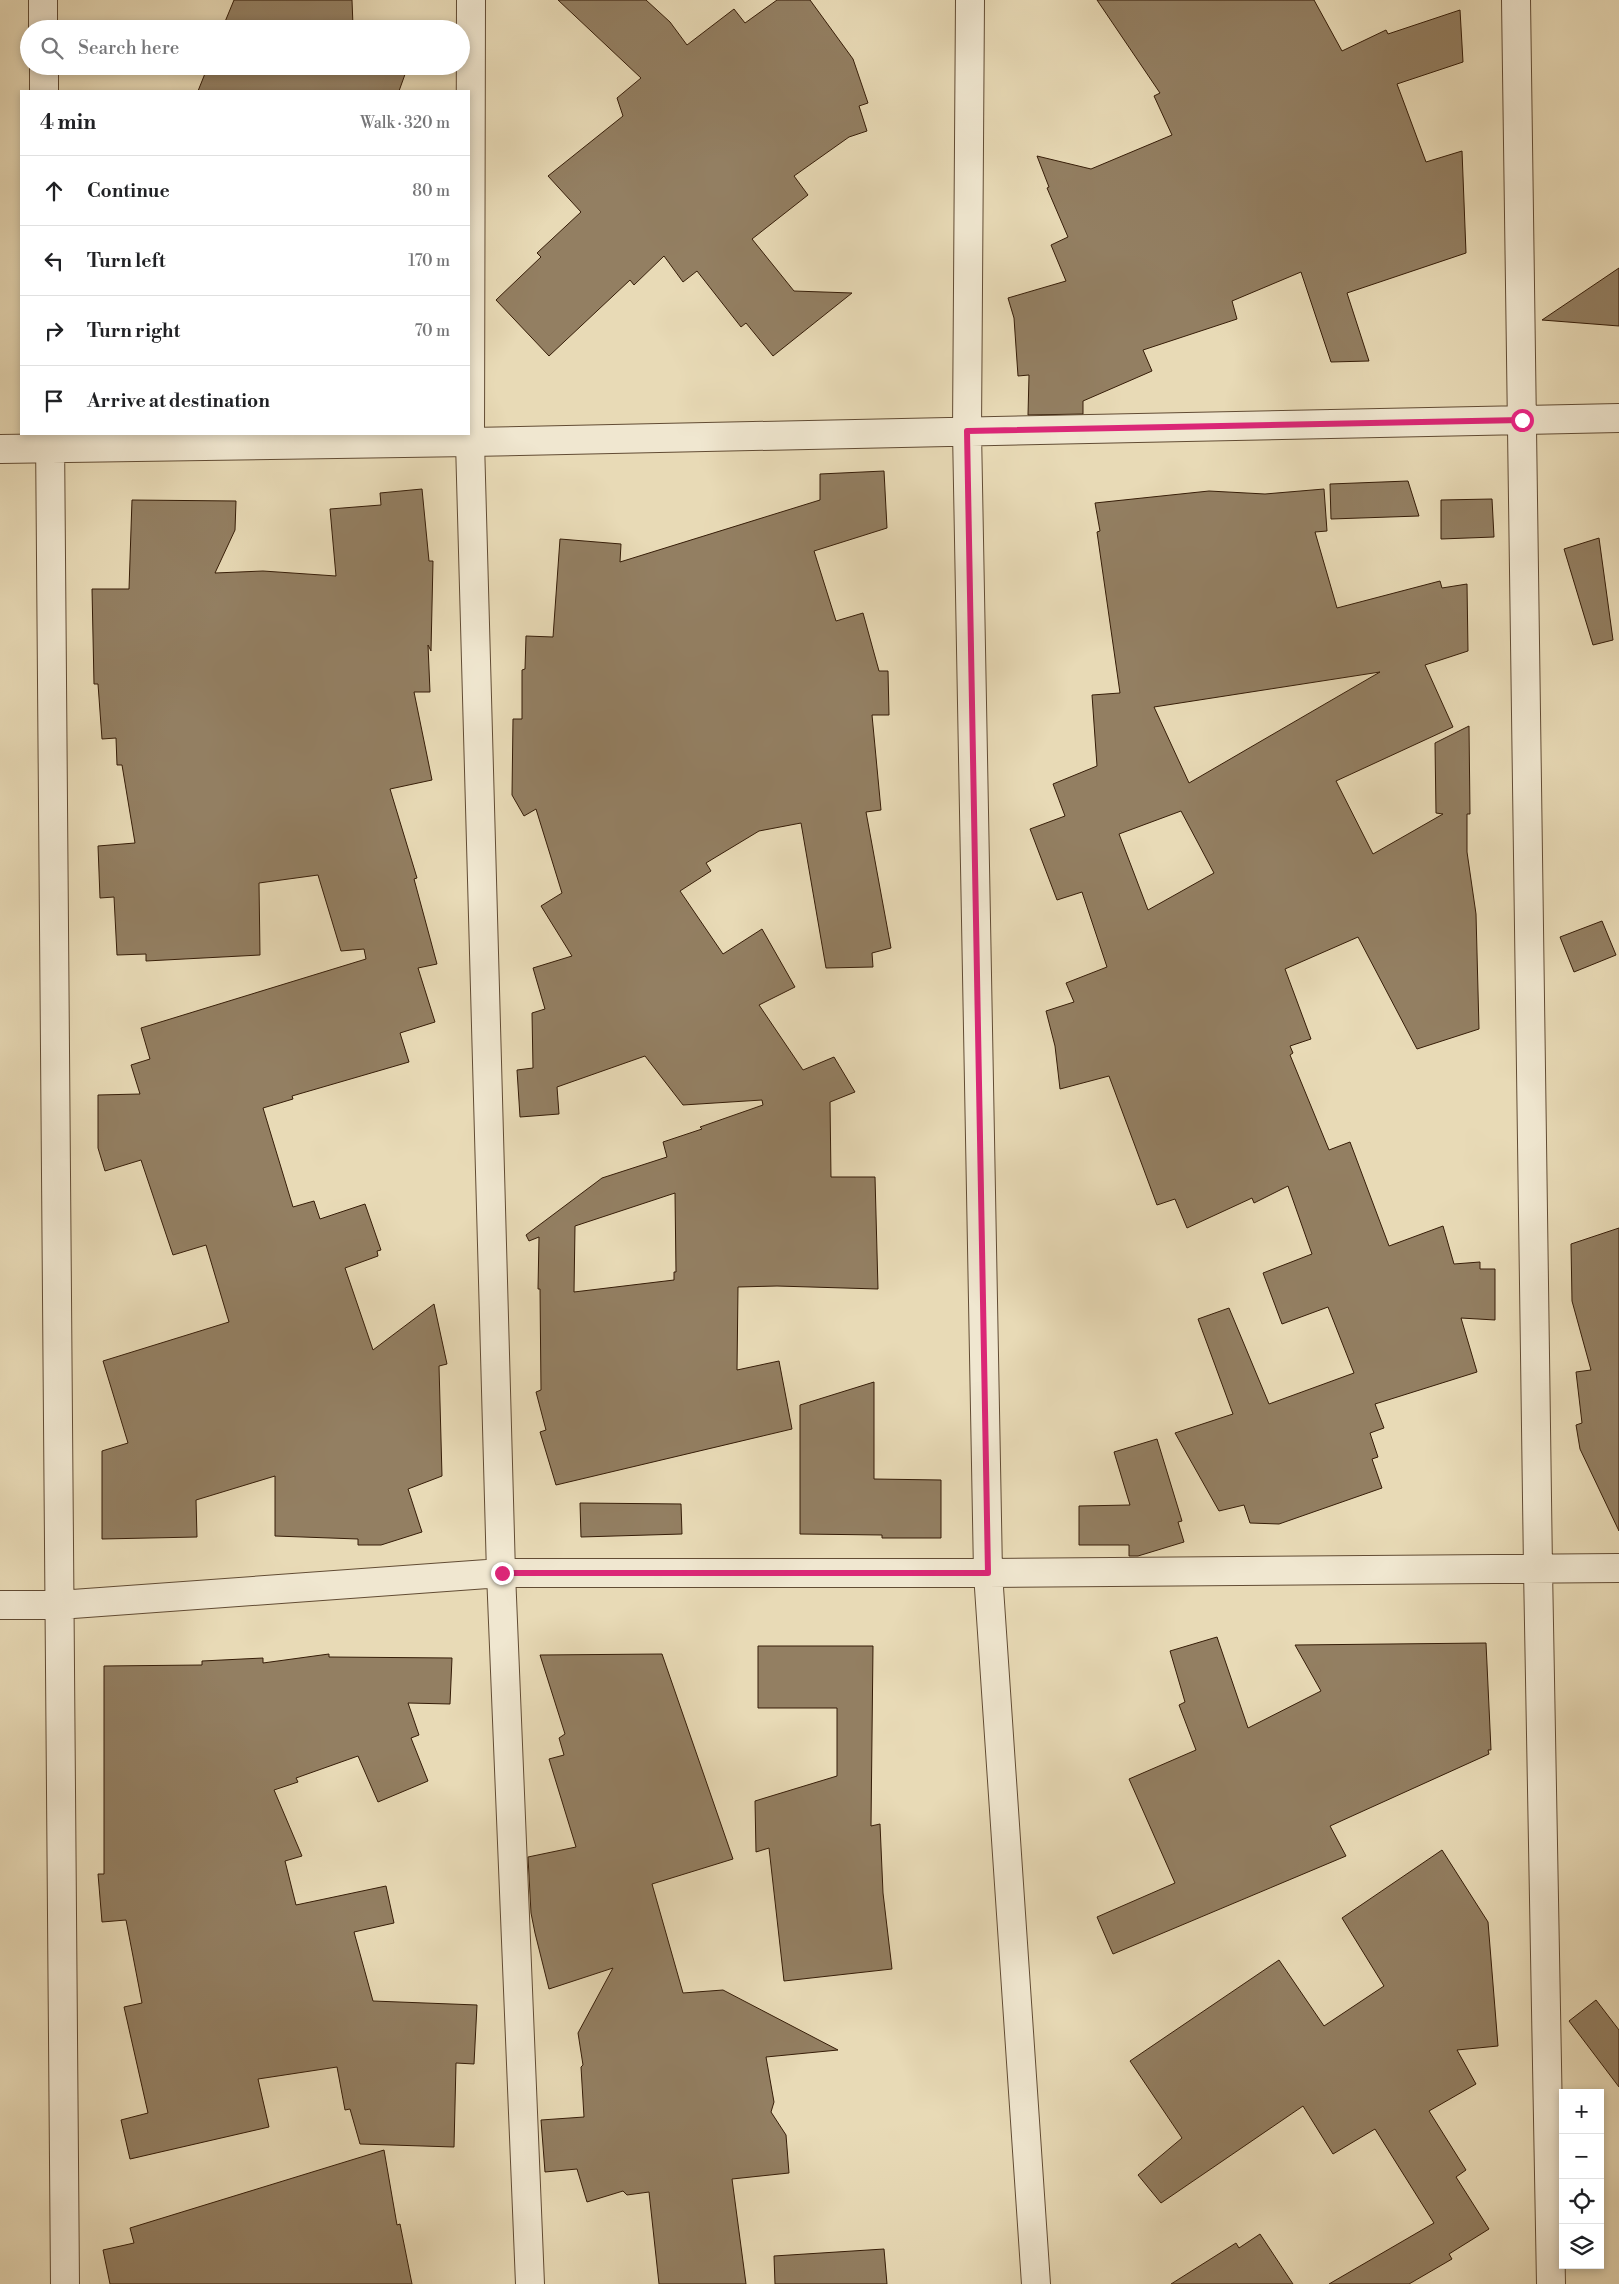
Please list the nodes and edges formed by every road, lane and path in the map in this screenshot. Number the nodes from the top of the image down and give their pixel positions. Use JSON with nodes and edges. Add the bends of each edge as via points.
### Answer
{"nodes":[{"id":1,"x":42,"y":0,"type":"edge"},
{"id":2,"x":471,"y":0,"type":"edge"},
{"id":3,"x":970,"y":0,"type":"edge"},
{"id":4,"x":1516,"y":0,"type":"edge"},
{"id":5,"x":43,"y":20,"type":"edge"},
{"id":6,"x":44,"y":75,"type":"edge"},
{"id":7,"x":44,"y":90,"type":"edge"},
{"id":8,"x":1619,"y":418,"type":"edge"},
{"id":9,"x":1522,"y":420,"type":"junction"},
{"id":10,"x":967,"y":431,"type":"junction"},
{"id":11,"x":50,"y":440,"type":"edge"},
{"id":12,"x":470,"y":442,"type":"junction"},
{"id":13,"x":0,"y":449,"type":"edge"},
{"id":14,"x":1619,"y":1568,"type":"edge"},
{"id":15,"x":1538,"y":1569,"type":"junction"},
{"id":16,"x":502,"y":1573,"type":"junction"},
{"id":17,"x":988,"y":1573,"type":"junction"},
{"id":18,"x":0,"y":1605,"type":"edge"},
{"id":19,"x":59,"y":1606,"type":"junction"},
{"id":20,"x":65,"y":2284,"type":"edge"},
{"id":21,"x":530,"y":2284,"type":"edge"},
{"id":22,"x":1036,"y":2284,"type":"edge"},
{"id":23,"x":1551,"y":2284,"type":"edge"}],
"edges":[{"from":1,"to":5,"type":"street"},
{"from":2,"to":12,"type":"street"},
{"from":3,"to":10,"type":"street"},
{"from":4,"to":9,"type":"street"},
{"from":6,"to":7,"type":"street"},
{"from":8,"to":9,"type":"street"},
{"from":9,"to":10,"type":"street"},
{"from":9,"to":15,"type":"street"},
{"from":10,"to":12,"type":"street"},
{"from":10,"to":17,"type":"street"},
{"from":11,"to":12,"type":"street"},
{"from":11,"to":13,"type":"street"},
{"from":11,"to":19,"type":"street"},
{"from":12,"to":16,"type":"street"},
{"from":14,"to":15,"type":"street"},
{"from":15,"to":17,"type":"street"},
{"from":15,"to":23,"type":"street"},
{"from":16,"to":17,"type":"street"},
{"from":16,"to":19,"type":"street"},
{"from":16,"to":21,"type":"street"},
{"from":17,"to":22,"type":"street"},
{"from":18,"to":19,"type":"street"},
{"from":19,"to":20,"type":"street"}]}
